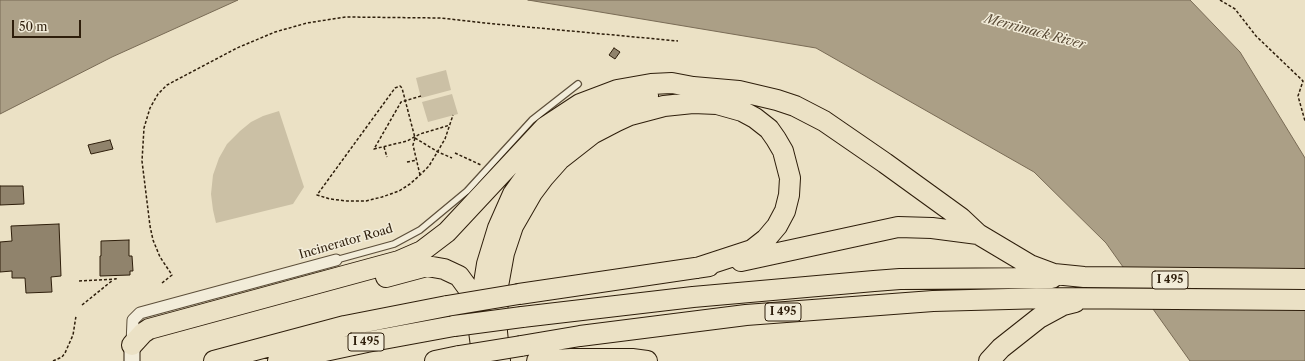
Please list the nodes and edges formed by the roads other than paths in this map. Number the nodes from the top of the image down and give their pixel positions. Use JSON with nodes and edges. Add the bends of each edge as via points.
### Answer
{"nodes":[{"id":1,"x":578,"y":84,"type":"dead end"},
{"id":2,"x":693,"y":87,"type":"junction"},
{"id":3,"x":978,"y":234,"type":"junction"},
{"id":4,"x":336,"y":260,"type":"joint"},
{"id":5,"x":697,"y":268,"type":"junction"},
{"id":6,"x":1305,"y":280,"type":"edge"},
{"id":7,"x":1305,"y":300,"type":"edge"},
{"id":8,"x":479,"y":314,"type":"junction"},
{"id":9,"x":132,"y":353,"type":"edge"},
{"id":10,"x":995,"y":355,"type":"edge"},
{"id":11,"x":214,"y":361,"type":"edge"},
{"id":12,"x":278,"y":361,"type":"edge"},
{"id":13,"x":435,"y":361,"type":"edge"},
{"id":14,"x":483,"y":361,"type":"edge"},
{"id":15,"x":500,"y":361,"type":"edge"},
{"id":16,"x":537,"y":361,"type":"edge"},
{"id":17,"x":647,"y":361,"type":"edge"},
{"id":18,"x":980,"y":361,"type":"edge"}],
"edges":[{"from":1,"to":4,"type":"lane","name":"Incinerator Road","via":[[532,120],[467,191],[420,230],[394,244]]},
{"from":2,"to":3,"type":"highway","via":[[739,90],[795,106],[818,118],[885,163],[961,218]]},
{"from":2,"to":8,"type":"highway","via":[[633,99],[599,113],[567,134],[533,166],[513,194],[498,228],[486,264]]},
{"from":2,"to":9,"type":"highway","via":[[672,83],[651,84],[617,90],[580,104],[546,127],[447,232],[422,251],[399,261],[149,329],[143,333]]},
{"from":3,"to":5,"type":"highway","via":[[898,227],[748,260]]},
{"from":3,"to":6,"type":"highway","via":[[1030,265],[1054,274],[1084,277]]},
{"from":4,"to":9,"type":"street","name":"Incinerator Road","via":[[140,313],[133,320]]},
{"from":5,"to":11,"type":"highway","bridge":true,"via":[[447,306],[345,326]]},
{"from":5,"to":15,"type":"highway","via":[[752,250],[777,226],[785,211],[789,195],[790,178],[783,151],[768,129],[755,118],[718,104],[664,106],[617,121],[592,134],[560,159],[532,193],[513,226],[504,253],[498,286],[497,332]]},
{"from":6,"to":12,"type":"highway","number":"I 495","bridge":true,"via":[[1034,278],[874,281],[700,296],[454,326]]},
{"from":7,"to":10,"type":"highway","via":[[1095,299],[1063,305],[1039,318]]},
{"from":7,"to":13,"type":"highway","number":"I 495","bridge":true,"via":[[1046,298],[932,301],[782,312],[580,336]]},
{"from":8,"to":9,"type":"highway","via":[[470,291],[459,276],[444,269],[427,266],[162,338]]},
{"from":8,"to":14,"type":"highway"},
{"from":10,"to":18,"type":"highway","via":[[990,353]]},
{"from":16,"to":17,"type":"highway"}]}
